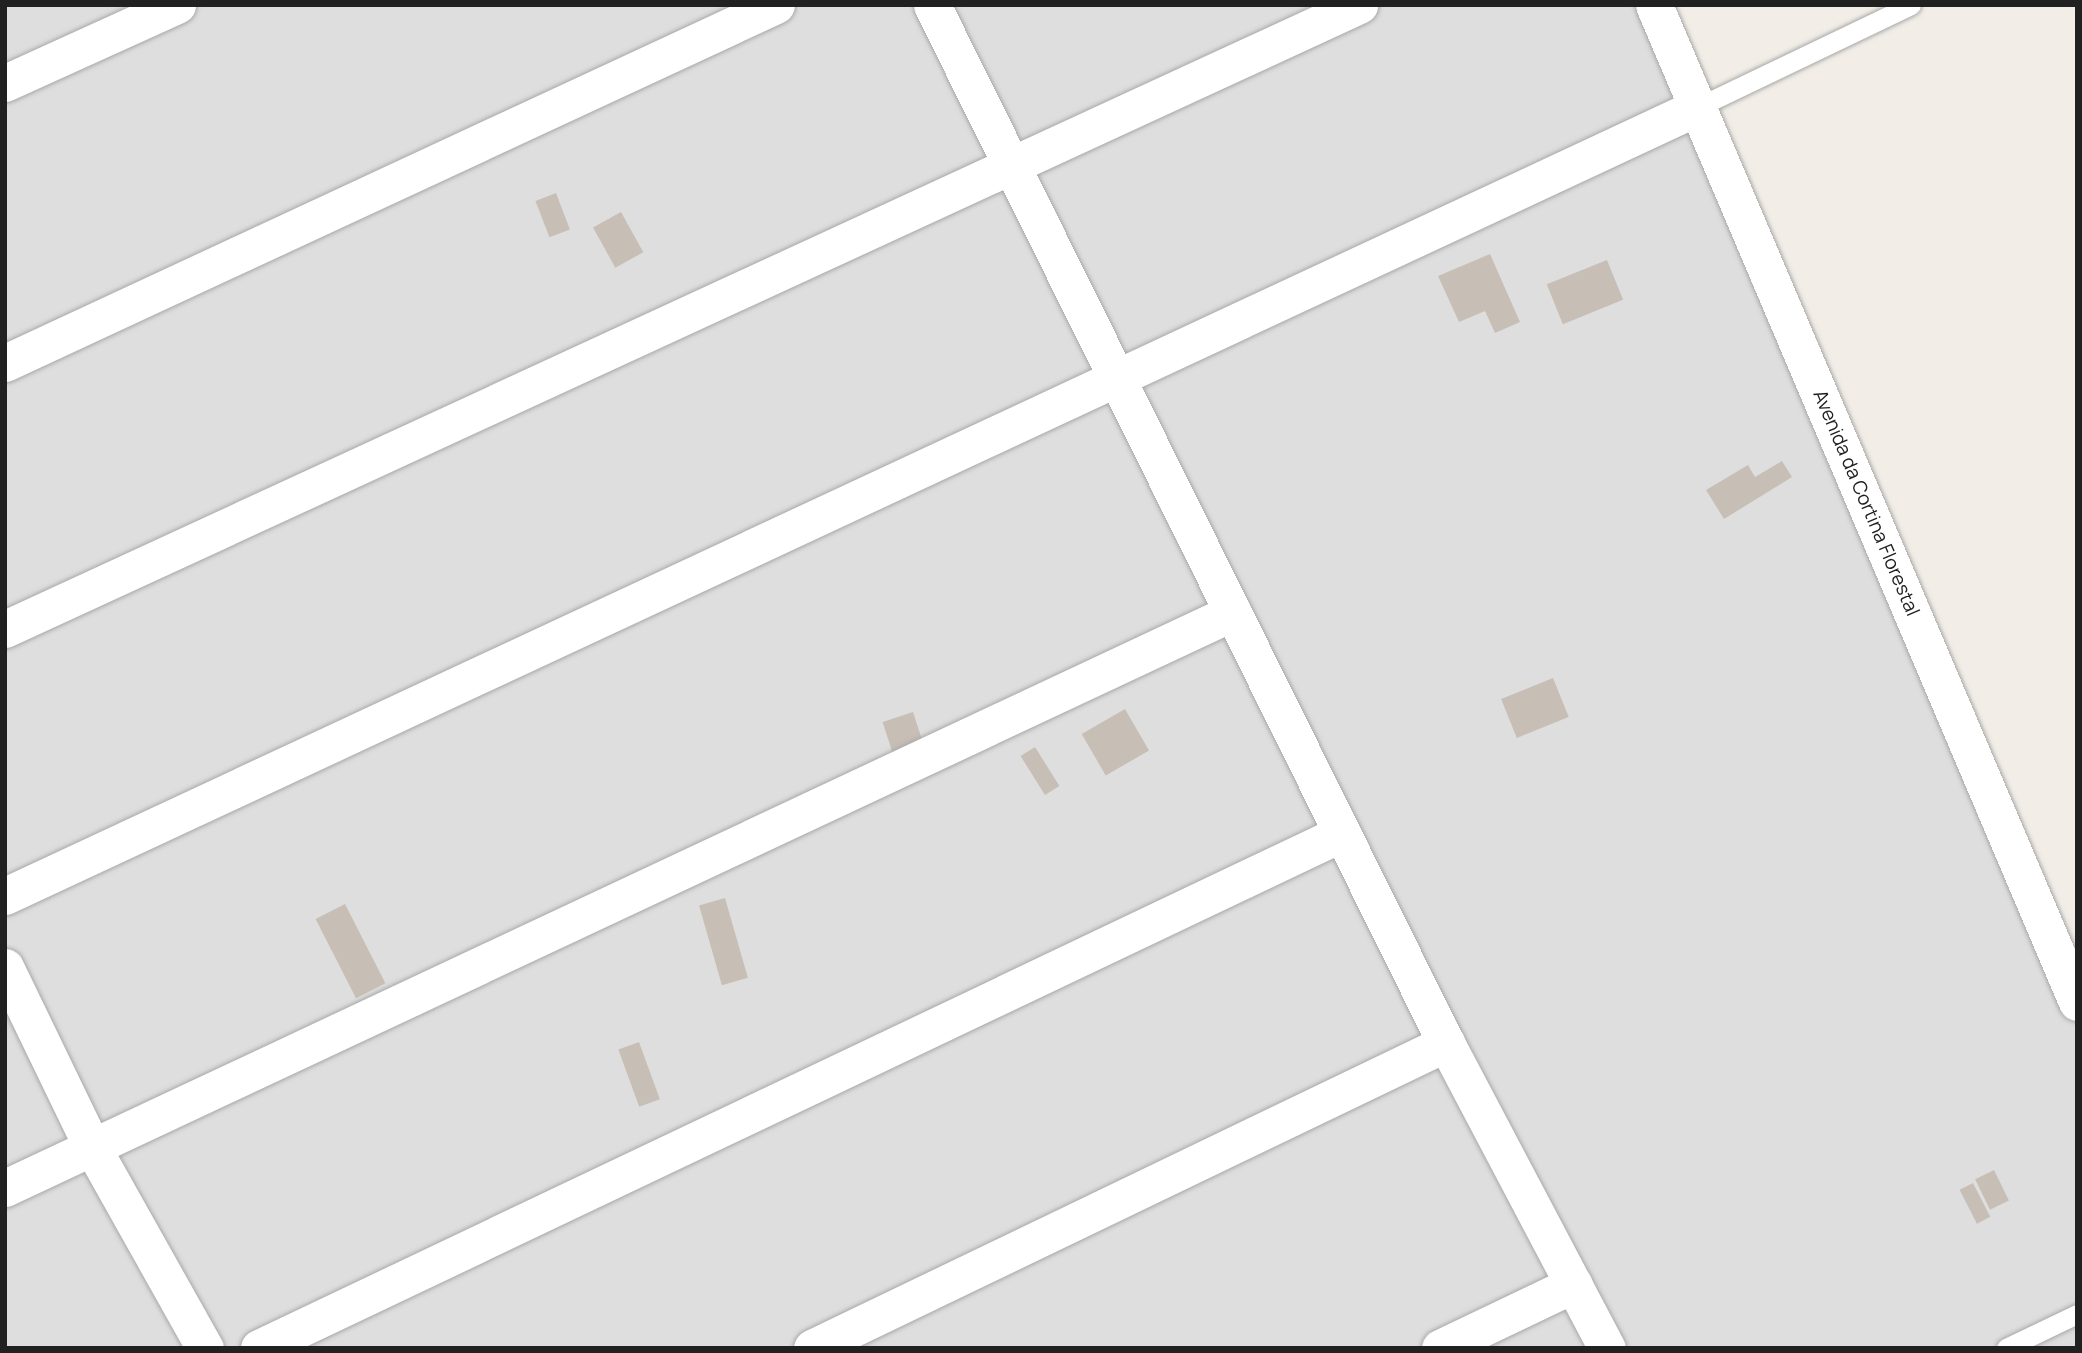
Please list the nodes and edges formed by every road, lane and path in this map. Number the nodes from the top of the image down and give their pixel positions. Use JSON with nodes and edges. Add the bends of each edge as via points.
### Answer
{"nodes":[{"id":1,"x":177,"y":5,"type":"edge"},
{"id":2,"x":776,"y":5,"type":"edge"},
{"id":3,"x":932,"y":5,"type":"edge"},
{"id":4,"x":1359,"y":5,"type":"edge"},
{"id":5,"x":1654,"y":5,"type":"edge"},
{"id":6,"x":1911,"y":5,"type":"edge"},
{"id":7,"x":5,"y":83,"type":"edge"},
{"id":8,"x":1698,"y":107,"type":"junction"},
{"id":9,"x":1010,"y":164,"type":"junction"},
{"id":10,"x":5,"y":363,"type":"edge"},
{"id":11,"x":1116,"y":378,"type":"junction"},
{"id":12,"x":1233,"y":612,"type":"junction"},
{"id":13,"x":5,"y":629,"type":"edge"},
{"id":14,"x":1342,"y":833,"type":"junction"},
{"id":15,"x":5,"y":896,"type":"edge"},
{"id":16,"x":5,"y":967,"type":"edge"},
{"id":17,"x":2077,"y":1002,"type":"edge"},
{"id":18,"x":1446,"y":1042,"type":"junction"},
{"id":19,"x":92,"y":1147,"type":"junction"},
{"id":20,"x":5,"y":1188,"type":"edge"},
{"id":21,"x":1574,"y":1284,"type":"junction"},
{"id":22,"x":2077,"y":1314,"type":"edge"},
{"id":23,"x":205,"y":1348,"type":"edge"},
{"id":24,"x":259,"y":1348,"type":"edge"},
{"id":25,"x":812,"y":1348,"type":"edge"},
{"id":26,"x":1440,"y":1348,"type":"edge"},
{"id":27,"x":1608,"y":1348,"type":"edge"},
{"id":28,"x":2006,"y":1348,"type":"edge"}],
"edges":[{"from":1,"to":7,"type":"street"},
{"from":2,"to":10,"type":"street"},
{"from":3,"to":9,"type":"street"},
{"from":4,"to":9,"type":"street"},
{"from":5,"to":8,"type":"street","name":"Avenida da Cortina Florestal"},
{"from":6,"to":8,"type":"lane"},
{"from":8,"to":11,"type":"street"},
{"from":8,"to":17,"type":"street","name":"Avenida da Cortina Florestal"},
{"from":9,"to":11,"type":"street"},
{"from":9,"to":13,"type":"street"},
{"from":11,"to":12,"type":"street"},
{"from":11,"to":15,"type":"street"},
{"from":12,"to":14,"type":"street"},
{"from":12,"to":19,"type":"street"},
{"from":14,"to":18,"type":"street"},
{"from":14,"to":24,"type":"street"},
{"from":16,"to":19,"type":"street"},
{"from":18,"to":21,"type":"street"},
{"from":18,"to":25,"type":"street"},
{"from":19,"to":20,"type":"street"},
{"from":19,"to":23,"type":"street"},
{"from":21,"to":26,"type":"street"},
{"from":21,"to":27,"type":"street"},
{"from":22,"to":28,"type":"lane"}]}
